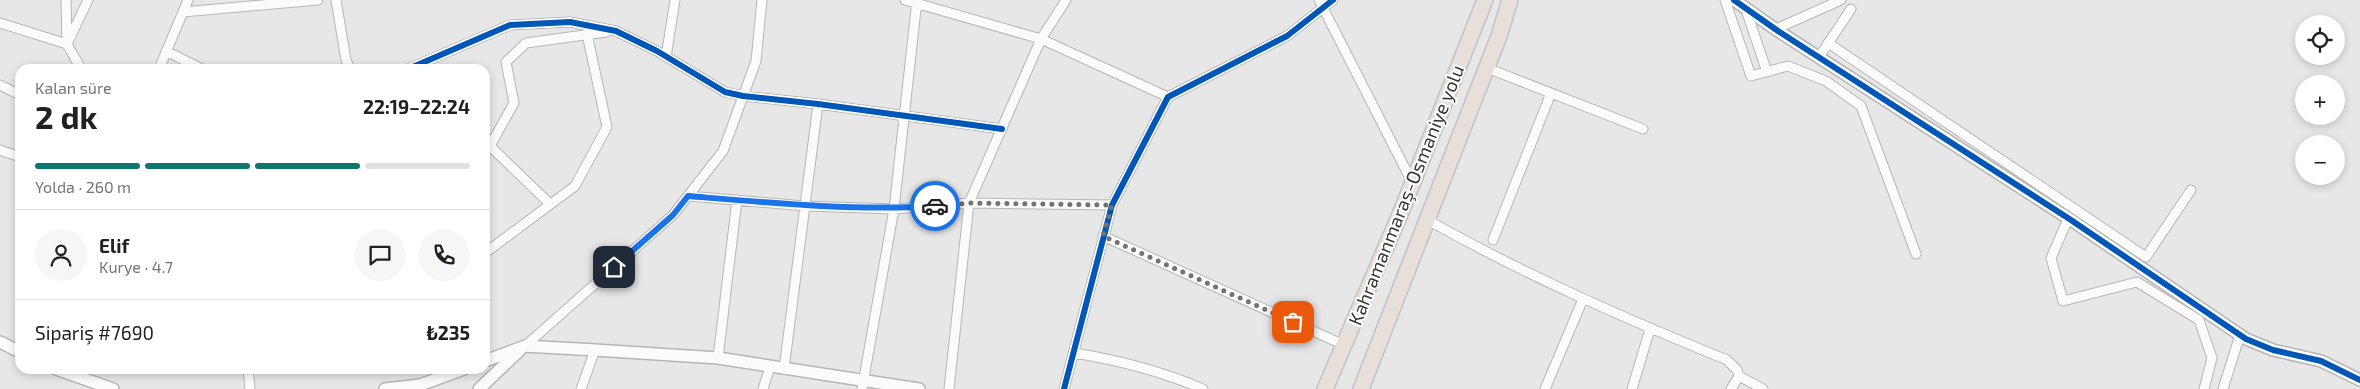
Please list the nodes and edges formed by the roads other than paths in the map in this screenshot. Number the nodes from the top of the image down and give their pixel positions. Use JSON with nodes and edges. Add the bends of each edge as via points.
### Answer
{"nodes":[{"id":1,"x":66,"y":0,"type":"edge"},
{"id":2,"x":88,"y":0,"type":"edge"},
{"id":3,"x":188,"y":0,"type":"edge"},
{"id":4,"x":318,"y":0,"type":"edge"},
{"id":5,"x":336,"y":0,"type":"edge"},
{"id":6,"x":675,"y":0,"type":"edge"},
{"id":7,"x":762,"y":0,"type":"edge"},
{"id":8,"x":905,"y":0,"type":"edge"},
{"id":9,"x":1066,"y":0,"type":"edge"},
{"id":10,"x":1333,"y":0,"type":"edge"},
{"id":11,"x":1486,"y":0,"type":"edge"},
{"id":12,"x":1510,"y":0,"type":"edge"},
{"id":13,"x":1724,"y":0,"type":"edge"},
{"id":14,"x":1734,"y":0,"type":"edge"},
{"id":15,"x":1841,"y":0,"type":"edge"},
{"id":16,"x":917,"y":2,"type":"edge"},
{"id":17,"x":245,"y":3,"type":"edge"},
{"id":18,"x":1321,"y":4,"type":"edge"},
{"id":19,"x":1745,"y":7,"type":"junction"},
{"id":20,"x":1851,"y":9,"type":"dead end"},
{"id":21,"x":183,"y":12,"type":"junction"},
{"id":22,"x":0,"y":23,"type":"edge"},
{"id":23,"x":616,"y":30,"type":"junction"},
{"id":24,"x":1776,"y":30,"type":"junction"},
{"id":25,"x":587,"y":34,"type":"junction"},
{"id":26,"x":1041,"y":39,"type":"junction"},
{"id":27,"x":68,"y":44,"type":"junction"},
{"id":28,"x":1828,"y":44,"type":"junction"},
{"id":29,"x":166,"y":51,"type":"junction"},
{"id":30,"x":666,"y":56,"type":"junction"},
{"id":31,"x":1819,"y":57,"type":"junction"},
{"id":32,"x":78,"y":64,"type":"edge"},
{"id":33,"x":161,"y":64,"type":"edge"},
{"id":34,"x":192,"y":64,"type":"edge"},
{"id":35,"x":348,"y":64,"type":"edge"},
{"id":36,"x":420,"y":64,"type":"edge"},
{"id":37,"x":1487,"y":68,"type":"junction"},
{"id":38,"x":1767,"y":72,"type":"junction"},
{"id":39,"x":0,"y":85,"type":"edge"},
{"id":40,"x":15,"y":92,"type":"edge"},
{"id":41,"x":1551,"y":93,"type":"junction"},
{"id":42,"x":743,"y":96,"type":"junction"},
{"id":43,"x":1168,"y":97,"type":"junction"},
{"id":44,"x":818,"y":104,"type":"junction"},
{"id":45,"x":904,"y":116,"type":"junction"},
{"id":46,"x":1002,"y":129,"type":"junction"},
{"id":47,"x":1643,"y":129,"type":"dead end"},
{"id":48,"x":490,"y":142,"type":"edge"},
{"id":49,"x":0,"y":150,"type":"edge"},
{"id":50,"x":490,"y":150,"type":"edge"},
{"id":51,"x":15,"y":155,"type":"edge"},
{"id":52,"x":1412,"y":182,"type":"junction"},
{"id":53,"x":2191,"y":190,"type":"dead end"},
{"id":54,"x":688,"y":196,"type":"junction"},
{"id":55,"x":737,"y":200,"type":"junction"},
{"id":56,"x":969,"y":203,"type":"junction"},
{"id":57,"x":550,"y":204,"type":"junction"},
{"id":58,"x":1112,"y":205,"type":"junction"},
{"id":59,"x":805,"y":206,"type":"junction"},
{"id":60,"x":894,"y":208,"type":"junction"},
{"id":61,"x":2068,"y":218,"type":"junction"},
{"id":62,"x":1426,"y":219,"type":"junction"},
{"id":63,"x":1103,"y":236,"type":"junction"},
{"id":64,"x":1493,"y":240,"type":"dead end"},
{"id":65,"x":490,"y":248,"type":"edge"},
{"id":66,"x":1916,"y":254,"type":"dead end"},
{"id":67,"x":1583,"y":299,"type":"junction"},
{"id":68,"x":1650,"y":329,"type":"junction"},
{"id":69,"x":2240,"y":335,"type":"junction"},
{"id":70,"x":0,"y":342,"type":"edge"},
{"id":71,"x":1344,"y":345,"type":"junction"},
{"id":72,"x":525,"y":346,"type":"junction"},
{"id":73,"x":15,"y":350,"type":"edge"},
{"id":74,"x":595,"y":350,"type":"junction"},
{"id":75,"x":1074,"y":353,"type":"junction"},
{"id":76,"x":718,"y":358,"type":"junction"},
{"id":77,"x":490,"y":359,"type":"edge"},
{"id":78,"x":770,"y":367,"type":"junction"},
{"id":79,"x":784,"y":369,"type":"junction"},
{"id":80,"x":70,"y":374,"type":"edge"},
{"id":81,"x":248,"y":374,"type":"edge"},
{"id":82,"x":450,"y":374,"type":"edge"},
{"id":83,"x":1739,"y":376,"type":"junction"},
{"id":84,"x":2360,"y":380,"type":"edge"},
{"id":85,"x":864,"y":385,"type":"edge"},
{"id":86,"x":113,"y":389,"type":"edge"},
{"id":87,"x":250,"y":389,"type":"edge"},
{"id":88,"x":385,"y":389,"type":"edge"},
{"id":89,"x":479,"y":389,"type":"edge"},
{"id":90,"x":581,"y":389,"type":"edge"},
{"id":91,"x":763,"y":389,"type":"edge"},
{"id":92,"x":919,"y":389,"type":"edge"},
{"id":93,"x":949,"y":389,"type":"edge"},
{"id":94,"x":1064,"y":389,"type":"edge"},
{"id":95,"x":1203,"y":389,"type":"edge"},
{"id":96,"x":1325,"y":389,"type":"edge"},
{"id":97,"x":1361,"y":389,"type":"edge"},
{"id":98,"x":1545,"y":389,"type":"edge"},
{"id":99,"x":1632,"y":389,"type":"edge"},
{"id":100,"x":1731,"y":389,"type":"edge"},
{"id":101,"x":1764,"y":389,"type":"edge"},
{"id":102,"x":2204,"y":389,"type":"edge"},
{"id":103,"x":2223,"y":389,"type":"edge"}],
"edges":[{"from":1,"to":27,"type":"street"},
{"from":2,"to":27,"type":"street"},
{"from":3,"to":21,"type":"street"},
{"from":4,"to":17,"type":"street"},
{"from":5,"to":35,"type":"street"},
{"from":6,"to":30,"type":"street"},
{"from":7,"to":42,"type":"street","via":[[756,61]]},
{"from":8,"to":16,"type":"street"},
{"from":9,"to":26,"type":"street"},
{"from":10,"to":18,"type":"street"},
{"from":11,"to":52,"type":"highway","name":"Kahramanmaraş-Osmaniye yolu"},
{"from":12,"to":37,"type":"highway","name":"Kahramanmaraş-Osmaniye yolu"},
{"from":13,"to":38,"type":"street","via":[[1751,76]]},
{"from":14,"to":19,"type":"street"},
{"from":15,"to":24,"type":"street"},
{"from":16,"to":26,"type":"street"},
{"from":16,"to":45,"type":"street"},
{"from":17,"to":21,"type":"street"},
{"from":18,"to":43,"type":"street","via":[[1287,36]]},
{"from":18,"to":52,"type":"street"},
{"from":19,"to":24,"type":"street"},
{"from":19,"to":38,"type":"street"},
{"from":20,"to":28,"type":"street"},
{"from":21,"to":29,"type":"street"},
{"from":22,"to":27,"type":"street"},
{"from":23,"to":25,"type":"street"},
{"from":23,"to":30,"type":"street"},
{"from":23,"to":36,"type":"street","via":[[570,22],[510,25]]},
{"from":24,"to":31,"type":"street"},
{"from":25,"to":48,"type":"street","via":[[526,43],[506,62],[514,103]]},
{"from":25,"to":57,"type":"street","via":[[607,127],[575,186]]},
{"from":26,"to":43,"type":"street"},
{"from":26,"to":46,"type":"street"},
{"from":27,"to":32,"type":"street"},
{"from":28,"to":31,"type":"street"},
{"from":28,"to":53,"type":"street","via":[[2146,257]]},
{"from":29,"to":33,"type":"street"},
{"from":29,"to":34,"type":"street"},
{"from":30,"to":42,"type":"street","via":[[725,92]]},
{"from":31,"to":61,"type":"street"},
{"from":37,"to":41,"type":"street"},
{"from":37,"to":62,"type":"highway","name":"Kahramanmaraş-Osmaniye yolu"},
{"from":38,"to":66,"type":"street","via":[[1788,66],[1826,81],[1861,106]]},
{"from":39,"to":40,"type":"street"},
{"from":41,"to":47,"type":"street"},
{"from":41,"to":64,"type":"street"},
{"from":42,"to":44,"type":"street"},
{"from":42,"to":54,"type":"street","via":[[723,151]]},
{"from":43,"to":58,"type":"street"},
{"from":44,"to":45,"type":"street"},
{"from":44,"to":59,"type":"street"},
{"from":45,"to":46,"type":"street"},
{"from":45,"to":60,"type":"street"},
{"from":46,"to":56,"type":"street"},
{"from":49,"to":51,"type":"street"},
{"from":50,"to":57,"type":"street"},
{"from":52,"to":71,"type":"highway","name":"Kahramanmaraş-Osmaniye yolu"},
{"from":54,"to":55,"type":"street"},
{"from":54,"to":72,"type":"street","via":[[673,215]]},
{"from":55,"to":59,"type":"street"},
{"from":55,"to":76,"type":"street"},
{"from":56,"to":58,"type":"street"},
{"from":56,"to":60,"type":"street"},
{"from":56,"to":93,"type":"street"},
{"from":57,"to":65,"type":"street"},
{"from":58,"to":63,"type":"street"},
{"from":59,"to":60,"type":"street"},
{"from":59,"to":79,"type":"street"},
{"from":60,"to":85,"type":"street"},
{"from":61,"to":69,"type":"street"},
{"from":61,"to":102,"type":"street","via":[[2051,258],[2063,301],[2137,282],[2191,315],[2199,320],[2212,358]]},
{"from":62,"to":67,"type":"street","via":[[1484,252]]},
{"from":62,"to":97,"type":"highway","name":"Kahramanmaraş-Osmaniye yolu"},
{"from":63,"to":71,"type":"street"},
{"from":63,"to":75,"type":"street"},
{"from":67,"to":68,"type":"street"},
{"from":67,"to":98,"type":"street"},
{"from":68,"to":83,"type":"street","via":[[1727,360]]},
{"from":68,"to":99,"type":"street"},
{"from":69,"to":84,"type":"street","via":[[2273,350],[2321,361]]},
{"from":69,"to":103,"type":"street"},
{"from":70,"to":73,"type":"street"},
{"from":71,"to":96,"type":"highway","name":"Kahramanmaraş-Osmaniye yolu"},
{"from":72,"to":74,"type":"street"},
{"from":72,"to":77,"type":"street"},
{"from":72,"to":89,"type":"street"},
{"from":74,"to":76,"type":"street"},
{"from":74,"to":90,"type":"street"},
{"from":75,"to":94,"type":"street"},
{"from":75,"to":95,"type":"street","via":[[1129,364]]},
{"from":76,"to":78,"type":"street"},
{"from":78,"to":79,"type":"street"},
{"from":78,"to":91,"type":"street"},
{"from":79,"to":85,"type":"street"},
{"from":80,"to":86,"type":"street"},
{"from":81,"to":87,"type":"street"},
{"from":82,"to":88,"type":"street","via":[[420,385]]},
{"from":83,"to":100,"type":"street"},
{"from":83,"to":101,"type":"street"},
{"from":85,"to":92,"type":"street"}]}
